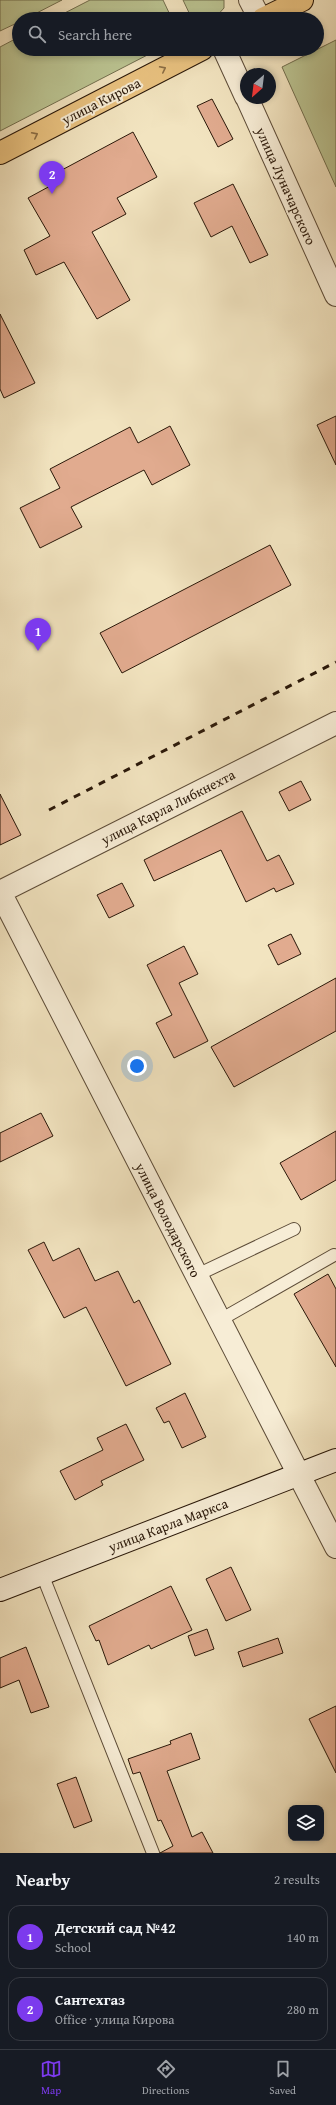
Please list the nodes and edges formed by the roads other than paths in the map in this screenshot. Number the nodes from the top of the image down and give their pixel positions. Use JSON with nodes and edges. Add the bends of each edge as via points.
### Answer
{"nodes":[{"id":1,"x":250,"y":0,"type":"edge"},
{"id":2,"x":302,"y":0,"type":"edge"},
{"id":3,"x":257,"y":12,"type":"edge"},
{"id":4,"x":276,"y":12,"type":"edge"},
{"id":5,"x":188,"y":56,"type":"edge"},
{"id":6,"x":227,"y":56,"type":"edge"},
{"id":7,"x":240,"y":84,"type":"edge"},
{"id":8,"x":249,"y":104,"type":"edge"},
{"id":9,"x":0,"y":153,"type":"edge"},
{"id":10,"x":336,"y":295,"type":"edge"},
{"id":11,"x":336,"y":723,"type":"edge"},
{"id":12,"x":0,"y":892,"type":"edge"},
{"id":13,"x":294,"y":1229,"type":"dead end"},
{"id":14,"x":334,"y":1255,"type":"dead end"},
{"id":15,"x":197,"y":1275,"type":"junction"},
{"id":16,"x":220,"y":1320,"type":"junction"},
{"id":17,"x":336,"y":1460,"type":"edge"},
{"id":18,"x":299,"y":1474,"type":"junction"},
{"id":19,"x":336,"y":1547,"type":"edge"},
{"id":20,"x":42,"y":1574,"type":"junction"},
{"id":21,"x":0,"y":1590,"type":"edge"},
{"id":22,"x":153,"y":1853,"type":"edge"}],
"edges":[{"from":1,"to":3,"type":"street"},
{"from":2,"to":4,"type":"main road"},
{"from":9,"to":5,"type":"main road","name":"улица Кирова","one_way":true},
{"from":6,"to":7,"type":"street","name":"улица Луначарского"},
{"from":8,"to":10,"type":"street","name":"улица Луначарского"},
{"from":11,"to":12,"type":"street","name":"улица Карла Либкнехта"},
{"from":12,"to":15,"type":"street","name":"улица Володарского"},
{"from":13,"to":15,"type":"lane"},
{"from":14,"to":16,"type":"lane"},
{"from":15,"to":16,"type":"street","name":"улица Володарского"},
{"from":16,"to":18,"type":"street","name":"улица Володарского"},
{"from":17,"to":18,"type":"street","name":"улица Карла Маркса"},
{"from":18,"to":19,"type":"street","name":"улица Володарского"},
{"from":18,"to":20,"type":"street","name":"улица Карла Маркса"},
{"from":20,"to":21,"type":"street","name":"улица Карла Маркса"},
{"from":20,"to":22,"type":"lane"}]}
